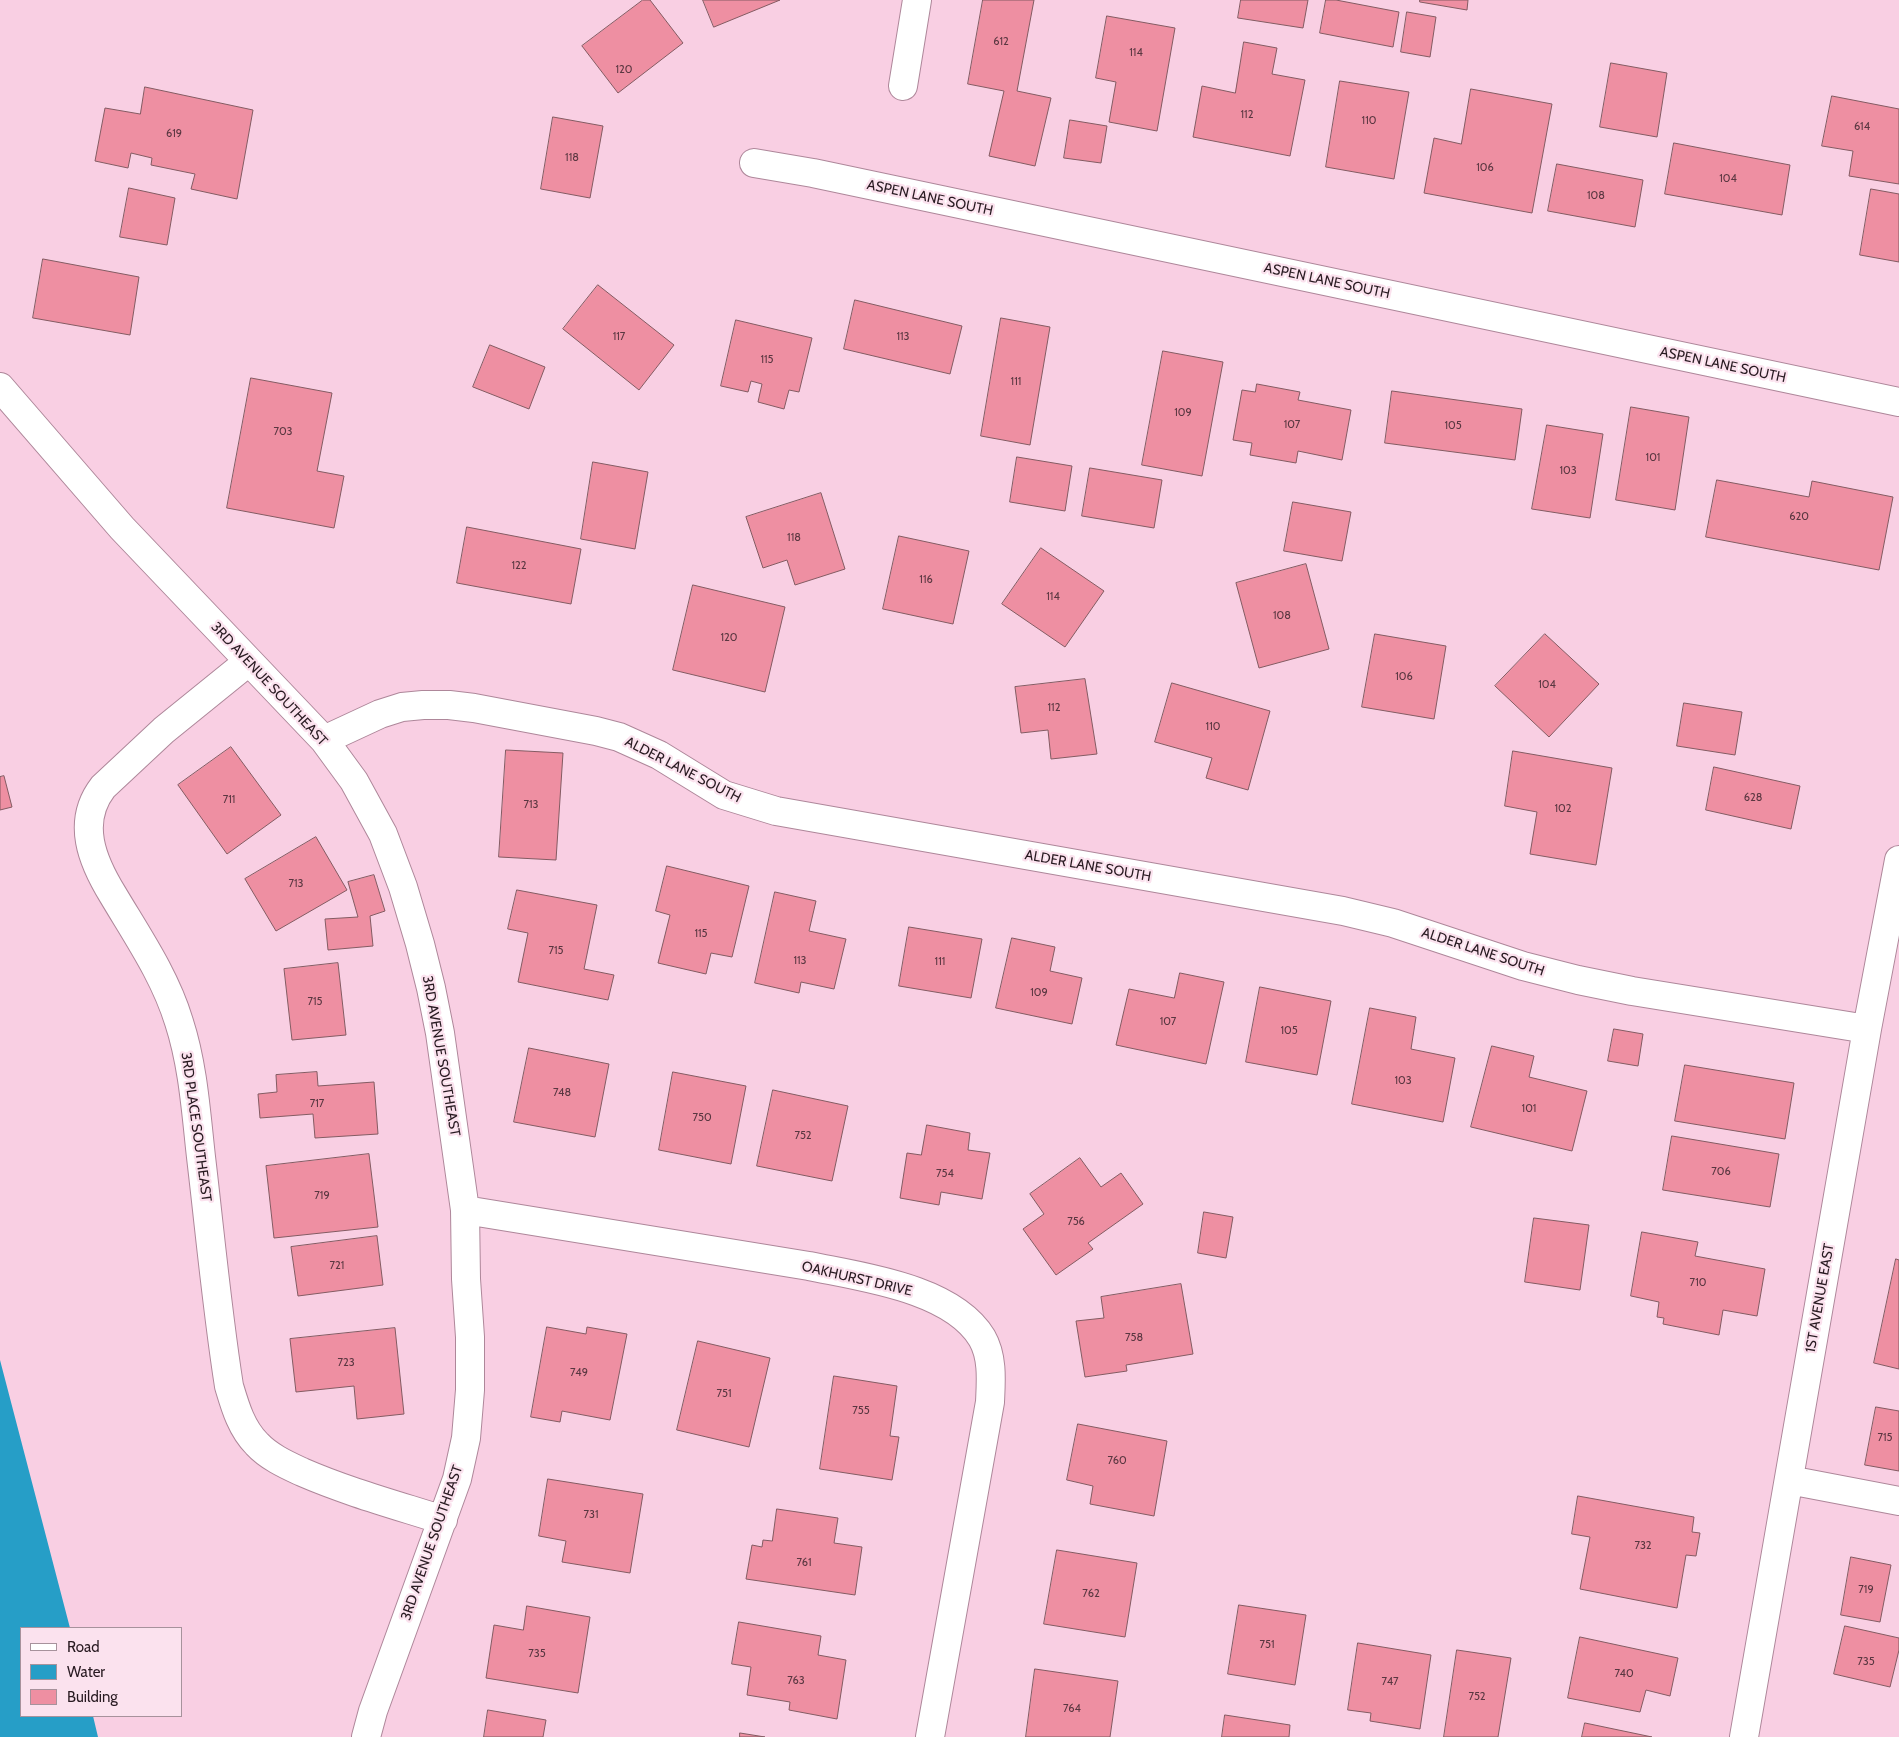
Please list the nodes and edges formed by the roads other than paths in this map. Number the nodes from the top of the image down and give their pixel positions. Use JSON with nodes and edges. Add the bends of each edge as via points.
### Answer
{"nodes":[{"id":1,"x":917,"y":0,"type":"edge"},
{"id":2,"x":903,"y":86,"type":"dead end"},
{"id":3,"x":754,"y":163,"type":"dead end"},
{"id":4,"x":0,"y":387,"type":"edge"},
{"id":5,"x":1899,"y":402,"type":"edge"},
{"id":6,"x":248,"y":662,"type":"junction"},
{"id":7,"x":324,"y":740,"type":"junction"},
{"id":8,"x":1899,"y":860,"type":"edge"},
{"id":9,"x":1888,"y":987,"type":"edge"},
{"id":10,"x":1867,"y":1029,"type":"junction"},
{"id":11,"x":465,"y":1210,"type":"junction"},
{"id":12,"x":1789,"y":1480,"type":"junction"},
{"id":13,"x":1899,"y":1501,"type":"edge"},
{"id":14,"x":444,"y":1520,"type":"junction"},
{"id":15,"x":366,"y":1737,"type":"edge"},
{"id":16,"x":930,"y":1737,"type":"edge"},
{"id":17,"x":1744,"y":1737,"type":"edge"}],
"edges":[{"from":1,"to":2,"type":"street"},
{"from":3,"to":5,"type":"street","name":"ASPEN LANE SOUTH"},
{"from":4,"to":6,"type":"street","name":"3RD AVENUE SOUTHEAST","via":[[122,528]]},
{"from":6,"to":7,"type":"street","name":"3RD AVENUE SOUTHEAST"},
{"from":6,"to":14,"type":"street","name":"3RD PLACE SOUTHEAST","via":[[164,730],[103,787],[90,809],[91,848],[104,880],[159,971],[180,1024],[193,1083],[228,1377],[244,1428],[273,1457],[294,1468],[331,1484]]},
{"from":7,"to":10,"type":"street","name":"ALDER LANE SOUTH","via":[[380,714],[402,708],[449,705],[474,708],[596,731],[640,745],[724,795],[776,811],[1343,911],[1393,923],[1522,966],[1578,980]]},
{"from":7,"to":11,"type":"street","name":"3RD AVENUE SOUTHEAST","via":[[354,781],[382,834],[403,887],[440,1033]]},
{"from":8,"to":9,"type":"street","name":"1ST AVENUE EAST"},
{"from":9,"to":10,"type":"street","name":"1ST AVENUE EAST"},
{"from":10,"to":12,"type":"street","name":"1ST AVENUE EAST"},
{"from":11,"to":14,"type":"street","name":"3RD AVENUE SOUTHEAST","via":[[470,1390],[466,1438]]},
{"from":11,"to":16,"type":"street","name":"OAKHURST DRIVE","via":[[853,1275],[930,1298],[963,1316],[973,1327],[988,1352],[990,1402]]},
{"from":12,"to":13,"type":"street"},
{"from":12,"to":17,"type":"street","name":"1ST AVENUE EAST"},
{"from":14,"to":15,"type":"street","name":"3RD AVENUE SOUTHEAST"}]}
